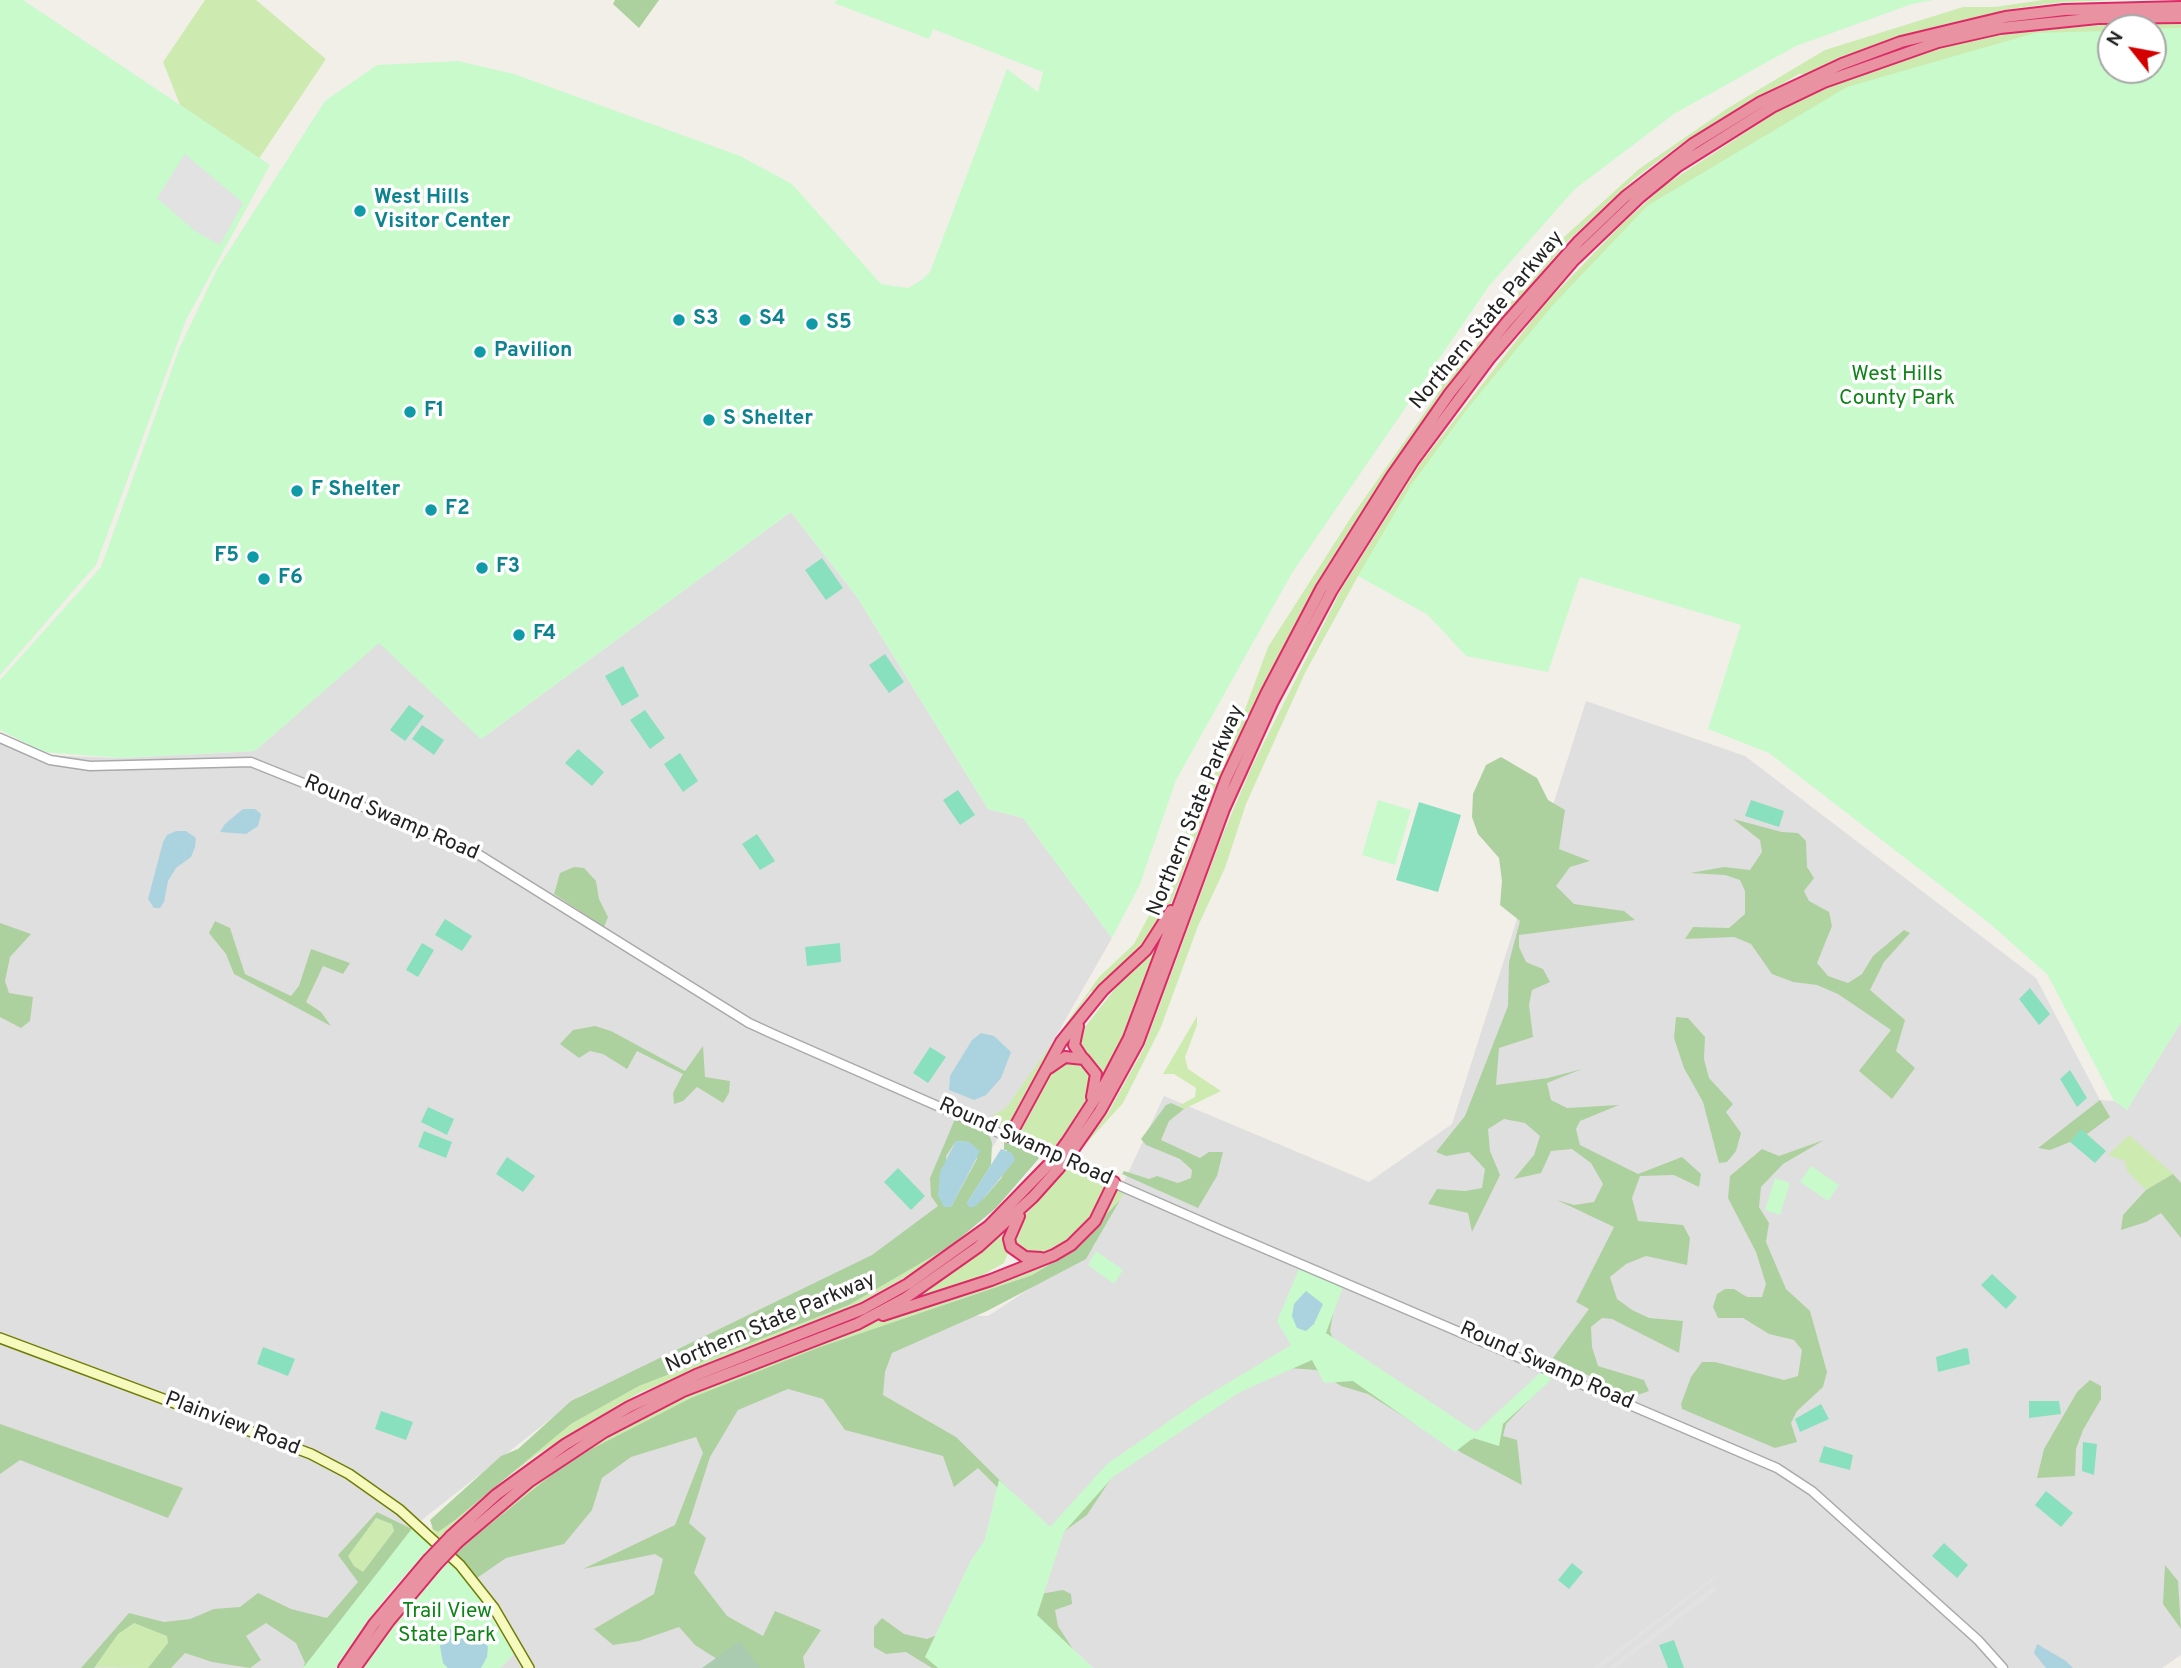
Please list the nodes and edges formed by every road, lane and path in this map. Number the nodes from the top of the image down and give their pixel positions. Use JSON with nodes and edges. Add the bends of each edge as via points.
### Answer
{"nodes":[{"id":1,"x":2181,"y":7,"type":"edge"},
{"id":2,"x":2181,"y":17,"type":"edge"},
{"id":3,"x":0,"y":738,"type":"edge"},
{"id":4,"x":1198,"y":851,"type":"junction"},
{"id":5,"x":1087,"y":1008,"type":"junction"},
{"id":6,"x":1084,"y":1059,"type":"junction"},
{"id":7,"x":1039,"y":1081,"type":"junction"},
{"id":8,"x":1075,"y":1130,"type":"junction"},
{"id":9,"x":1010,"y":1136,"type":"junction"},
{"id":10,"x":1071,"y":1145,"type":"junction"},
{"id":11,"x":1053,"y":1168,"type":"junction"},
{"id":12,"x":1114,"y":1182,"type":"junction"},
{"id":13,"x":1032,"y":1197,"type":"junction"},
{"id":14,"x":857,"y":1324,"type":"junction"},
{"id":15,"x":0,"y":1338,"type":"edge"},
{"id":16,"x":455,"y":1539,"type":"junction"},
{"id":17,"x":432,"y":1563,"type":"junction"},
{"id":18,"x":344,"y":1668,"type":"edge"},
{"id":19,"x":355,"y":1668,"type":"edge"},
{"id":20,"x":529,"y":1668,"type":"edge"},
{"id":21,"x":2003,"y":1668,"type":"edge"}],
"edges":[{"from":1,"to":4,"type":"highway","name":"Northern State Parkway","via":[[2064,10],[2005,17],[1871,52],[1802,81],[1728,121],[1625,197],[1578,241],[1506,323],[1392,475],[1293,640],[1238,751]]},
{"from":2,"to":10,"type":"highway","name":"Northern State Parkway","via":[[2098,18],[2000,28],[1938,42],[1824,82],[1772,107],[1678,166],[1573,261],[1489,359],[1413,461],[1332,590],[1272,703],[1224,809],[1138,1042],[1100,1111]]},
{"from":3,"to":9,"type":"street","name":"Round Swamp Road","via":[[50,760],[79,765],[251,762],[363,805],[487,859],[749,1023]]},
{"from":4,"to":5,"type":"highway","via":[[1154,940]]},
{"from":4,"to":8,"type":"highway","name":"Northern State Parkway","via":[[1129,1038]]},
{"from":5,"to":6,"type":"highway","via":[[1073,1037]]},
{"from":5,"to":7,"type":"highway","via":[[1060,1042]]},
{"from":6,"to":7,"type":"highway","via":[[1061,1058]]},
{"from":6,"to":8,"type":"highway","via":[[1094,1069],[1096,1086]]},
{"from":7,"to":9,"type":"highway"},
{"from":8,"to":10,"type":"highway","name":"Northern State Parkway"},
{"from":9,"to":12,"type":"street","name":"Round Swamp Road"},
{"from":10,"to":11,"type":"highway","name":"Northern State Parkway","bridge":true},
{"from":11,"to":13,"type":"highway","name":"Northern State Parkway"},
{"from":11,"to":16,"type":"highway","name":"Northern State Parkway","via":[[989,1226],[908,1284],[863,1309],[696,1375],[566,1444],[496,1495]]},
{"from":12,"to":13,"type":"highway","via":[[1081,1232],[1054,1252],[1035,1259],[1017,1254],[1009,1239]]},
{"from":12,"to":14,"type":"highway","via":[[1095,1221],[1054,1255]]},
{"from":12,"to":21,"type":"street","name":"Round Swamp Road","via":[[1777,1468],[1812,1491],[1959,1622]]},
{"from":13,"to":14,"type":"highway","name":"Northern State Parkway","via":[[941,1275]]},
{"from":14,"to":16,"type":"highway","name":"Northern State Parkway","via":[[683,1391],[604,1432],[530,1480]]},
{"from":15,"to":20,"type":"main road","name":"Plainview Road","via":[[334,1465],[400,1510],[443,1549],[489,1600]]},
{"from":16,"to":17,"type":"highway","name":"Northern State Parkway","bridge":true},
{"from":17,"to":18,"type":"highway","name":"Northern State Parkway","via":[[374,1624]]},
{"from":17,"to":19,"type":"highway","name":"Northern State Parkway"}]}
